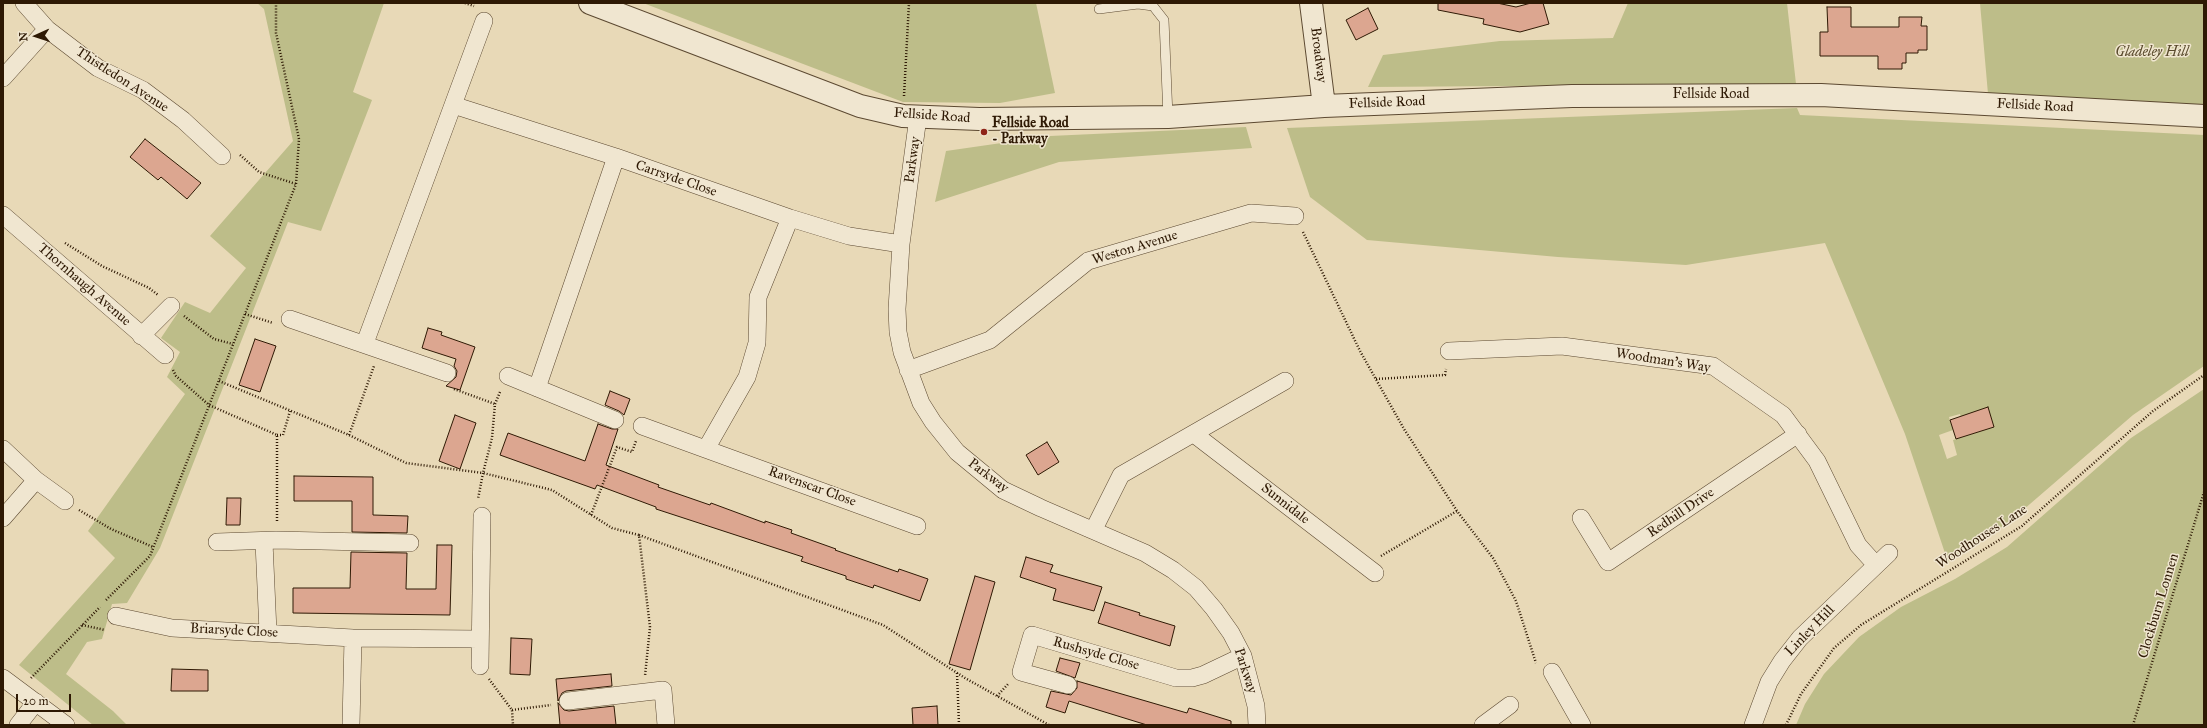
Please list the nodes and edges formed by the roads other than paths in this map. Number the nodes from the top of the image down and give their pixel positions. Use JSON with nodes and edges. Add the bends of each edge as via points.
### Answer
{"nodes":[{"id":1,"x":24,"y":3,"type":"edge"},
{"id":2,"x":590,"y":3,"type":"edge"},
{"id":3,"x":1311,"y":3,"type":"edge"},
{"id":4,"x":1099,"y":9,"type":"dead end"},
{"id":5,"x":484,"y":21,"type":"dead end"},
{"id":6,"x":47,"y":29,"type":"junction"},
{"id":7,"x":3,"y":78,"type":"edge"},
{"id":8,"x":453,"y":105,"type":"junction"},
{"id":9,"x":1324,"y":106,"type":"junction"},
{"id":10,"x":910,"y":116,"type":"junction"},
{"id":11,"x":2204,"y":116,"type":"edge"},
{"id":12,"x":1168,"y":117,"type":"junction"},
{"id":13,"x":222,"y":156,"type":"road end"},
{"id":14,"x":616,"y":157,"type":"junction"},
{"id":15,"x":3,"y":215,"type":"edge"},
{"id":16,"x":1295,"y":216,"type":"road end"},
{"id":17,"x":790,"y":218,"type":"junction"},
{"id":18,"x":901,"y":244,"type":"junction"},
{"id":19,"x":171,"y":306,"type":"road end"},
{"id":20,"x":290,"y":319,"type":"road end"},
{"id":21,"x":141,"y":336,"type":"junction"},
{"id":22,"x":372,"y":346,"type":"junction"},
{"id":23,"x":1448,"y":351,"type":"road end"},
{"id":24,"x":165,"y":355,"type":"road end"},
{"id":25,"x":908,"y":370,"type":"junction"},
{"id":26,"x":447,"y":373,"type":"road end"},
{"id":27,"x":508,"y":376,"type":"road end"},
{"id":28,"x":1285,"y":381,"type":"dead end"},
{"id":29,"x":537,"y":388,"type":"junction"},
{"id":30,"x":615,"y":420,"type":"dead end"},
{"id":31,"x":642,"y":426,"type":"road end"},
{"id":32,"x":1194,"y":434,"type":"junction"},
{"id":33,"x":1798,"y":434,"type":"junction"},
{"id":34,"x":3,"y":449,"type":"edge"},
{"id":35,"x":706,"y":449,"type":"junction"},
{"id":36,"x":36,"y":480,"type":"junction"},
{"id":37,"x":65,"y":501,"type":"road end"},
{"id":38,"x":482,"y":516,"type":"road end"},
{"id":39,"x":3,"y":518,"type":"edge"},
{"id":40,"x":1581,"y":518,"type":"dead end"},
{"id":41,"x":917,"y":526,"type":"dead end"},
{"id":42,"x":1094,"y":529,"type":"junction"},
{"id":43,"x":270,"y":541,"type":"junction"},
{"id":44,"x":218,"y":542,"type":"dead end"},
{"id":45,"x":410,"y":543,"type":"dead end"},
{"id":46,"x":1889,"y":553,"type":"dead end"},
{"id":47,"x":1876,"y":565,"type":"junction"},
{"id":48,"x":1370,"y":570,"type":"road end"},
{"id":49,"x":116,"y":616,"type":"dead end"},
{"id":50,"x":268,"y":632,"type":"junction"},
{"id":51,"x":353,"y":638,"type":"junction"},
{"id":52,"x":480,"y":639,"type":"junction"},
{"id":53,"x":1243,"y":656,"type":"junction"},
{"id":54,"x":480,"y":666,"type":"road end"},
{"id":55,"x":1552,"y":672,"type":"road end"},
{"id":56,"x":3,"y":678,"type":"edge"},
{"id":57,"x":1068,"y":685,"type":"dead end"},
{"id":58,"x":568,"y":701,"type":"road end"},
{"id":59,"x":36,"y":702,"type":"junction"},
{"id":60,"x":1510,"y":705,"type":"dead end"},
{"id":61,"x":18,"y":725,"type":"edge"},
{"id":62,"x":66,"y":725,"type":"edge"},
{"id":63,"x":351,"y":725,"type":"edge"},
{"id":64,"x":666,"y":725,"type":"edge"},
{"id":65,"x":1257,"y":725,"type":"edge"},
{"id":66,"x":1483,"y":725,"type":"edge"},
{"id":67,"x":1582,"y":725,"type":"edge"},
{"id":68,"x":1753,"y":725,"type":"edge"}],
"edges":[{"from":1,"to":6,"type":"street","name":"Thistledon Avenue"},
{"from":2,"to":10,"type":"street","name":"Fellside Road","via":[[860,106]]},
{"from":3,"to":9,"type":"street","name":"Broadway"},
{"from":4,"to":12,"type":"lane","via":[[1138,4],[1153,6],[1164,20]]},
{"from":5,"to":8,"type":"street"},
{"from":6,"to":7,"type":"street"},
{"from":6,"to":13,"type":"street","name":"Thistledon Avenue","via":[[98,68],[143,90],[183,120]]},
{"from":8,"to":14,"type":"street","name":"Carrsyde Close"},
{"from":8,"to":22,"type":"street"},
{"from":9,"to":11,"type":"street","name":"Fellside Road","via":[[1572,96],[1821,95]]},
{"from":9,"to":12,"type":"street","name":"Fellside Road"},
{"from":10,"to":12,"type":"street","name":"Fellside Road","via":[[979,120]]},
{"from":10,"to":18,"type":"street","name":"Parkway"},
{"from":14,"to":17,"type":"street","name":"Carrsyde Close"},
{"from":14,"to":29,"type":"street"},
{"from":15,"to":21,"type":"street","name":"Thornhaugh Avenue"},
{"from":16,"to":25,"type":"street","name":"Weston Avenue","via":[[1251,213],[1088,261],[990,340]]},
{"from":17,"to":18,"type":"street","name":"Carrsyde Close","via":[[849,236]]},
{"from":17,"to":35,"type":"street","via":[[758,297],[757,343],[747,377]]},
{"from":18,"to":25,"type":"street","name":"Parkway","via":[[898,332]]},
{"from":19,"to":21,"type":"street"},
{"from":20,"to":22,"type":"street"},
{"from":21,"to":24,"type":"street","name":"Thornhaugh Avenue"},
{"from":22,"to":26,"type":"street"},
{"from":23,"to":33,"type":"street","name":"Woodman's Way","via":[[1562,346],[1713,366],[1783,415]]},
{"from":25,"to":42,"type":"street","name":"Parkway","via":[[933,422],[945,440],[962,457],[1003,490]]},
{"from":27,"to":29,"type":"street"},
{"from":28,"to":32,"type":"street"},
{"from":29,"to":30,"type":"street"},
{"from":31,"to":35,"type":"street","name":"Ravenscar Close"},
{"from":32,"to":42,"type":"street","via":[[1121,475]]},
{"from":32,"to":48,"type":"street","name":"Sunnidale"},
{"from":33,"to":40,"type":"street","name":"Redhill Drive","via":[[1608,562]]},
{"from":33,"to":47,"type":"street","name":"Woodman's Way","via":[[1817,461],[1858,545]]},
{"from":34,"to":36,"type":"street"},
{"from":35,"to":41,"type":"street","name":"Ravenscar Close"},
{"from":36,"to":37,"type":"street"},
{"from":36,"to":39,"type":"street"},
{"from":38,"to":52,"type":"street"},
{"from":42,"to":53,"type":"street","name":"Parkway","via":[[1145,553],[1196,588],[1227,627]]},
{"from":43,"to":44,"type":"street"},
{"from":43,"to":45,"type":"street"},
{"from":43,"to":50,"type":"street"},
{"from":46,"to":47,"type":"street","name":"Linley Hill"},
{"from":47,"to":68,"type":"street","name":"Linley Hill","via":[[1800,638],[1782,661],[1769,682]]},
{"from":49,"to":50,"type":"street","name":"Briarsyde Close","via":[[172,628]]},
{"from":50,"to":51,"type":"street","name":"Briarsyde Close"},
{"from":51,"to":52,"type":"street","name":"Briarsyde Close"},
{"from":51,"to":63,"type":"street"},
{"from":52,"to":54,"type":"street"},
{"from":53,"to":57,"type":"street","name":"Rushsyde Close","via":[[1203,675],[1176,678],[1032,635],[1021,672]]},
{"from":53,"to":65,"type":"street","name":"Parkway","via":[[1256,706]]},
{"from":55,"to":67,"type":"street"},
{"from":56,"to":59,"type":"street"},
{"from":58,"to":64,"type":"street","via":[[663,690]]},
{"from":59,"to":61,"type":"street"},
{"from":59,"to":62,"type":"street"},
{"from":60,"to":66,"type":"street"}]}
